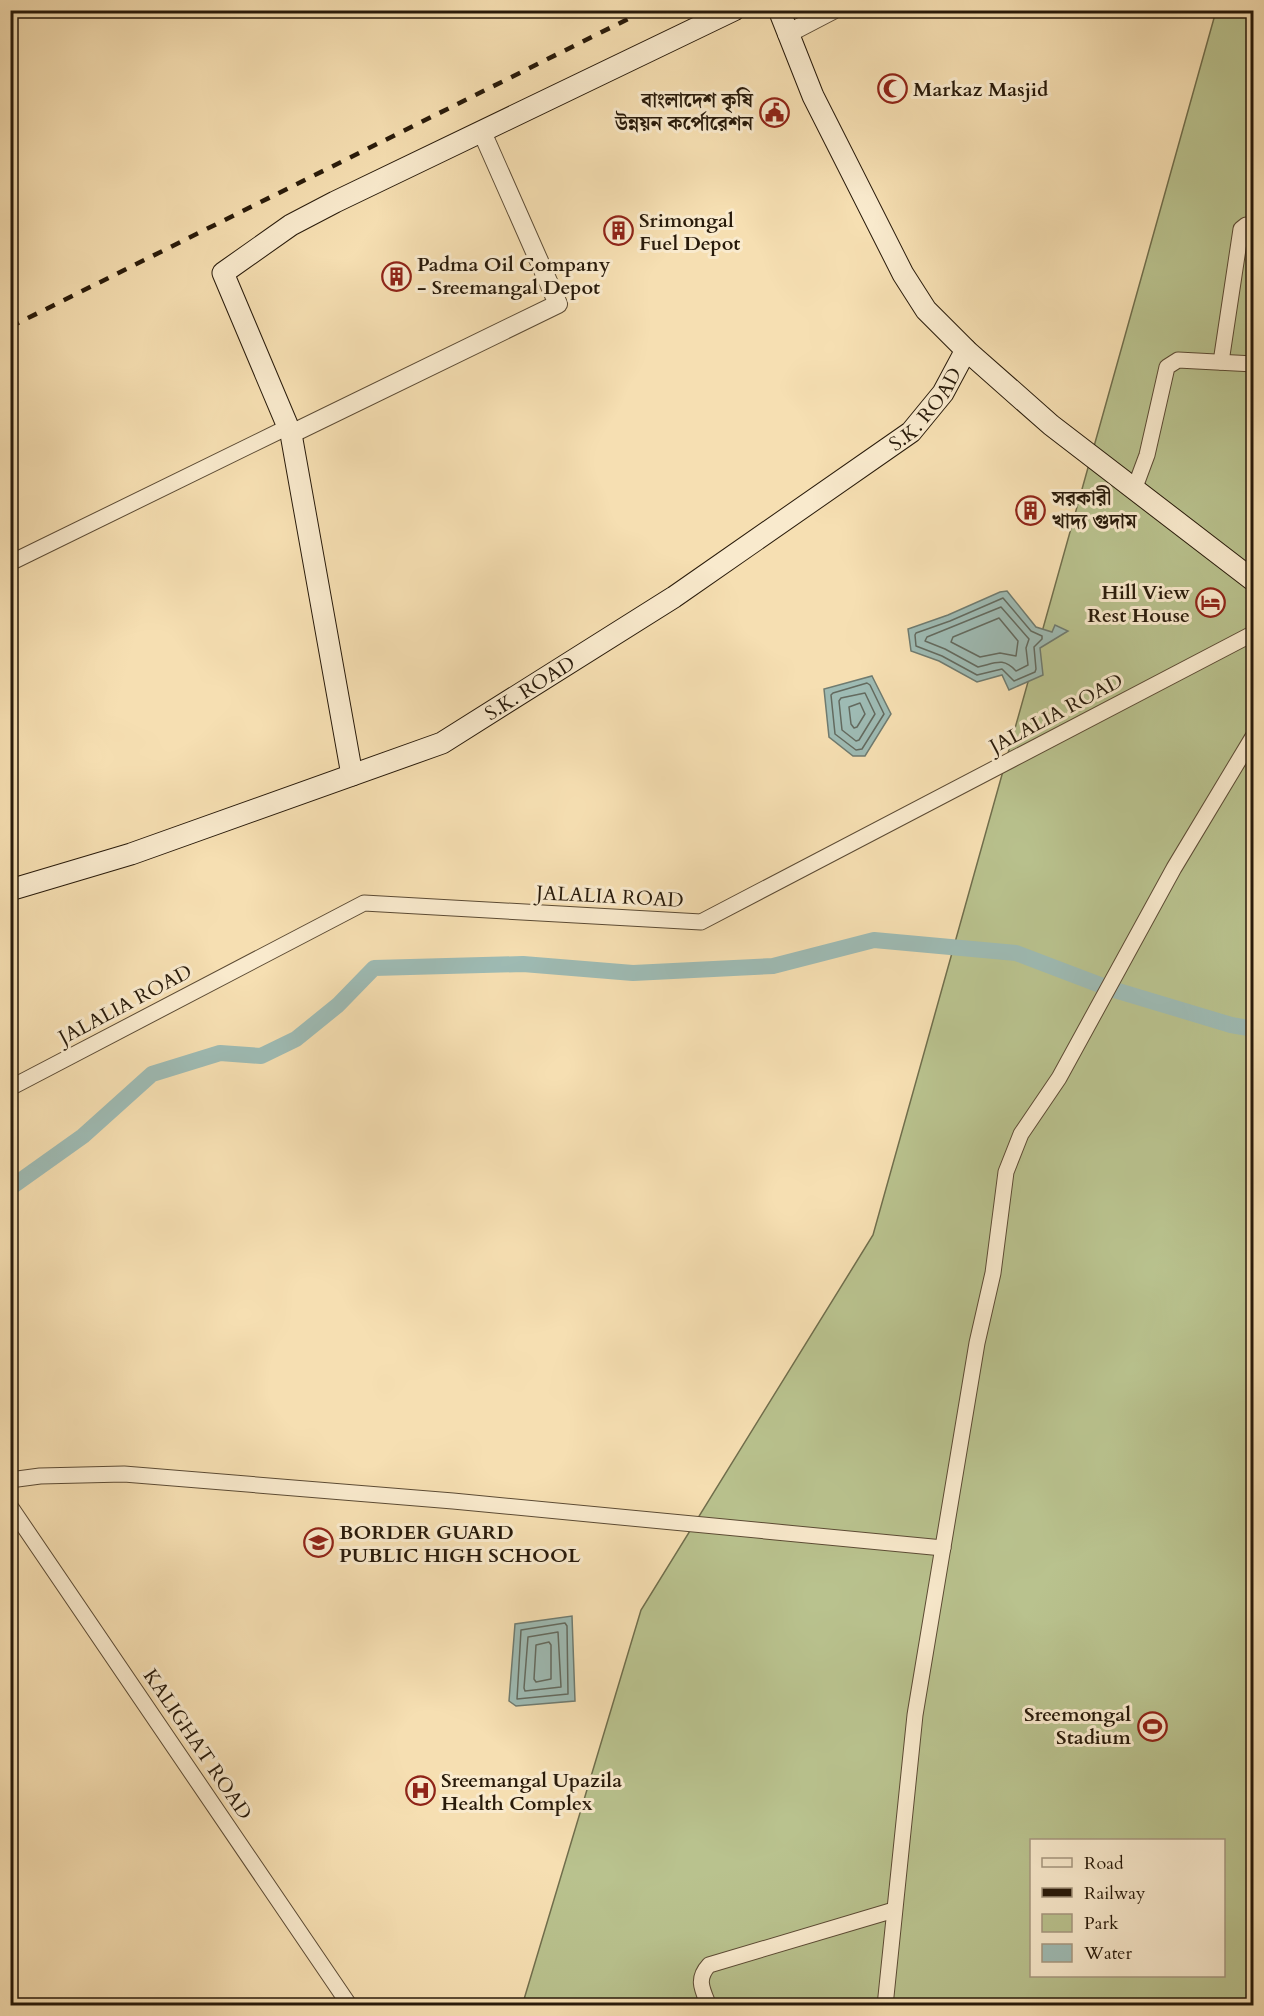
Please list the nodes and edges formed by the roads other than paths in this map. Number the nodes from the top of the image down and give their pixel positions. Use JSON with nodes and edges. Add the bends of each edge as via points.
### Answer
{"nodes":[{"id":1,"x":734,"y":10,"type":"edge"},
{"id":2,"x":779,"y":10,"type":"edge"},
{"id":3,"x":833,"y":10,"type":"edge"},
{"id":4,"x":787,"y":34,"type":"junction"},
{"id":5,"x":482,"y":132,"type":"junction"},
{"id":6,"x":1254,"y":226,"type":"edge"},
{"id":7,"x":966,"y":350,"type":"junction"},
{"id":8,"x":1221,"y":362,"type":"junction"},
{"id":9,"x":1254,"y":364,"type":"edge"},
{"id":10,"x":289,"y":431,"type":"junction"},
{"id":11,"x":1134,"y":490,"type":"junction"},
{"id":12,"x":10,"y":563,"type":"edge"},
{"id":13,"x":1254,"y":581,"type":"edge"},
{"id":14,"x":1254,"y":633,"type":"edge"},
{"id":15,"x":1254,"y":735,"type":"edge"},
{"id":16,"x":352,"y":775,"type":"junction"},
{"id":17,"x":10,"y":890,"type":"edge"},
{"id":18,"x":10,"y":1088,"type":"edge"},
{"id":19,"x":10,"y":1480,"type":"edge"},
{"id":20,"x":10,"y":1506,"type":"edge"},
{"id":21,"x":943,"y":1548,"type":"junction"},
{"id":22,"x":894,"y":1910,"type":"junction"},
{"id":23,"x":350,"y":2006,"type":"edge"},
{"id":24,"x":709,"y":2006,"type":"edge"},
{"id":25,"x":885,"y":2006,"type":"edge"}],
"edges":[{"from":1,"to":5,"type":"main road"},
{"from":2,"to":4,"type":"main road"},
{"from":3,"to":4,"type":"street"},
{"from":4,"to":7,"type":"main road","via":[[813,96],[903,274],[926,310]]},
{"from":5,"to":10,"type":"main road","via":[[291,225],[223,273]]},
{"from":5,"to":10,"type":"street","via":[[558,304]]},
{"from":6,"to":8,"type":"street","via":[[1241,229]]},
{"from":7,"to":11,"type":"main road","via":[[1051,425]]},
{"from":7,"to":16,"type":"main road","name":"S.K. ROAD","via":[[943,393],[911,432],[674,597],[442,743]]},
{"from":8,"to":9,"type":"street"},
{"from":8,"to":11,"type":"street","via":[[1179,360],[1167,367],[1147,455]]},
{"from":10,"to":12,"type":"street"},
{"from":10,"to":16,"type":"main road"},
{"from":11,"to":13,"type":"main road"},
{"from":14,"to":18,"type":"street","name":"JALALIA ROAD","via":[[701,922],[364,903]]},
{"from":15,"to":21,"type":"street","via":[[1174,868],[1059,1078],[1021,1134],[1006,1172],[993,1272],[976,1343]]},
{"from":16,"to":17,"type":"main road","name":"S.K. ROAD","via":[[131,854]]},
{"from":19,"to":21,"type":"street","via":[[124,1473]]},
{"from":20,"to":23,"type":"street","name":"KALIGHAT ROAD"},
{"from":21,"to":22,"type":"street","via":[[915,1715]]},
{"from":22,"to":24,"type":"street","via":[[709,1965],[700,1983]]},
{"from":22,"to":25,"type":"street"}]}
